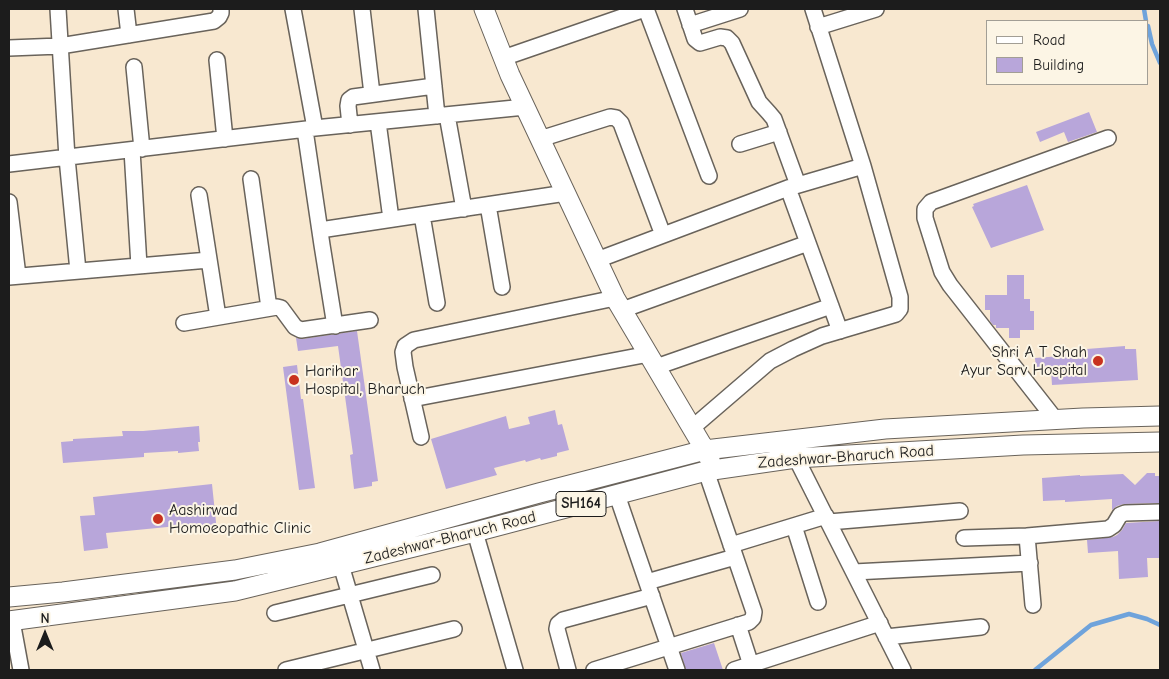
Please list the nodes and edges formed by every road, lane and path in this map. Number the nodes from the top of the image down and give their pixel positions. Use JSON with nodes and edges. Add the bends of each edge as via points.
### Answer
{"nodes":[{"id":1,"x":58,"y":9,"type":"edge"},
{"id":2,"x":126,"y":9,"type":"edge"},
{"id":3,"x":221,"y":9,"type":"edge"},
{"id":4,"x":293,"y":9,"type":"edge"},
{"id":5,"x":362,"y":9,"type":"edge"},
{"id":6,"x":426,"y":9,"type":"edge"},
{"id":7,"x":484,"y":9,"type":"edge"},
{"id":8,"x":645,"y":9,"type":"edge"},
{"id":9,"x":684,"y":9,"type":"edge"},
{"id":10,"x":740,"y":9,"type":"edge"},
{"id":11,"x":813,"y":9,"type":"edge"},
{"id":12,"x":876,"y":9,"type":"edge"},
{"id":13,"x":690,"y":25,"type":"junction"},
{"id":14,"x":818,"y":27,"type":"junction"},
{"id":15,"x":129,"y":35,"type":"junction"},
{"id":16,"x":60,"y":46,"type":"junction"},
{"id":17,"x":9,"y":48,"type":"edge"},
{"id":18,"x":504,"y":58,"type":"junction"},
{"id":19,"x":217,"y":60,"type":"dead end"},
{"id":20,"x":134,"y":67,"type":"dead end"},
{"id":21,"x":434,"y":86,"type":"junction"},
{"id":22,"x":372,"y":94,"type":"junction"},
{"id":23,"x":525,"y":107,"type":"junction"},
{"id":24,"x":442,"y":115,"type":"junction"},
{"id":25,"x":378,"y":122,"type":"junction"},
{"id":26,"x":350,"y":125,"type":"junction"},
{"id":27,"x":310,"y":129,"type":"junction"},
{"id":28,"x":778,"y":132,"type":"junction"},
{"id":29,"x":1108,"y":138,"type":"dead end"},
{"id":30,"x":225,"y":139,"type":"junction"},
{"id":31,"x":540,"y":139,"type":"junction"},
{"id":32,"x":740,"y":144,"type":"dead end"},
{"id":33,"x":137,"y":149,"type":"junction"},
{"id":34,"x":67,"y":158,"type":"junction"},
{"id":35,"x":9,"y":164,"type":"edge"},
{"id":36,"x":863,"y":166,"type":"junction"},
{"id":37,"x":709,"y":176,"type":"dead end"},
{"id":38,"x":251,"y":179,"type":"dead end"},
{"id":39,"x":793,"y":187,"type":"junction"},
{"id":40,"x":566,"y":193,"type":"junction"},
{"id":41,"x":199,"y":195,"type":"dead end"},
{"id":42,"x":9,"y":202,"type":"edge"},
{"id":43,"x":488,"y":205,"type":"junction"},
{"id":44,"x":464,"y":209,"type":"junction"},
{"id":45,"x":422,"y":215,"type":"junction"},
{"id":46,"x":391,"y":219,"type":"junction"},
{"id":47,"x":320,"y":230,"type":"junction"},
{"id":48,"x":663,"y":235,"type":"junction"},
{"id":49,"x":808,"y":243,"type":"junction"},
{"id":50,"x":208,"y":260,"type":"junction"},
{"id":51,"x":597,"y":260,"type":"junction"},
{"id":52,"x":139,"y":266,"type":"junction"},
{"id":53,"x":78,"y":271,"type":"junction"},
{"id":54,"x":14,"y":276,"type":"edge"},
{"id":55,"x":502,"y":287,"type":"dead end"},
{"id":56,"x":437,"y":303,"type":"dead end"},
{"id":57,"x":619,"y":304,"type":"junction"},
{"id":58,"x":831,"y":306,"type":"junction"},
{"id":59,"x":269,"y":308,"type":"junction"},
{"id":60,"x":218,"y":317,"type":"junction"},
{"id":61,"x":370,"y":320,"type":"dead end"},
{"id":62,"x":184,"y":323,"type":"dead end"},
{"id":63,"x":335,"y":326,"type":"junction"},
{"id":64,"x":840,"y":331,"type":"junction"},
{"id":65,"x":652,"y":361,"type":"junction"},
{"id":66,"x":412,"y":399,"type":"junction"},
{"id":67,"x":1160,"y":416,"type":"edge"},
{"id":68,"x":1055,"y":419,"type":"junction"},
{"id":69,"x":692,"y":428,"type":"junction"},
{"id":70,"x":421,"y":436,"type":"dead end"},
{"id":71,"x":1160,"y":442,"type":"edge"},
{"id":72,"x":705,"y":450,"type":"junction"},
{"id":73,"x":796,"y":458,"type":"junction"},
{"id":74,"x":710,"y":471,"type":"junction"},
{"id":75,"x":617,"y":495,"type":"junction"},
{"id":76,"x":960,"y":511,"type":"dead end"},
{"id":77,"x":1160,"y":512,"type":"edge"},
{"id":78,"x":827,"y":519,"type":"junction"},
{"id":79,"x":794,"y":526,"type":"junction"},
{"id":80,"x":475,"y":532,"type":"junction"},
{"id":81,"x":1027,"y":536,"type":"junction"},
{"id":82,"x":964,"y":538,"type":"dead end"},
{"id":83,"x":733,"y":551,"type":"junction"},
{"id":84,"x":1030,"y":563,"type":"junction"},
{"id":85,"x":341,"y":565,"type":"junction"},
{"id":86,"x":854,"y":572,"type":"junction"},
{"id":87,"x":432,"y":575,"type":"dead end"},
{"id":88,"x":650,"y":589,"type":"junction"},
{"id":89,"x":349,"y":595,"type":"junction"},
{"id":90,"x":9,"y":597,"type":"edge"},
{"id":91,"x":818,"y":602,"type":"dead end"},
{"id":92,"x":1033,"y":605,"type":"dead end"},
{"id":93,"x":275,"y":613,"type":"dead end"},
{"id":94,"x":10,"y":621,"type":"edge"},
{"id":95,"x":880,"y":623,"type":"junction"},
{"id":96,"x":738,"y":625,"type":"junction"},
{"id":97,"x":981,"y":627,"type":"dead end"},
{"id":98,"x":454,"y":630,"type":"dead end"},
{"id":99,"x":886,"y":637,"type":"junction"},
{"id":100,"x":669,"y":646,"type":"junction"},
{"id":101,"x":366,"y":650,"type":"junction"},
{"id":102,"x":751,"y":665,"type":"junction"},
{"id":103,"x":21,"y":670,"type":"edge"},
{"id":104,"x":286,"y":670,"type":"edge"},
{"id":105,"x":372,"y":670,"type":"edge"},
{"id":106,"x":515,"y":670,"type":"edge"},
{"id":107,"x":568,"y":670,"type":"edge"},
{"id":108,"x":594,"y":670,"type":"edge"},
{"id":109,"x":677,"y":670,"type":"edge"},
{"id":110,"x":734,"y":670,"type":"edge"},
{"id":111,"x":903,"y":670,"type":"edge"}],
"edges":[{"from":1,"to":16,"type":"street"},
{"from":2,"to":15,"type":"street"},
{"from":3,"to":15,"type":"street","via":[[214,20]]},
{"from":4,"to":27,"type":"street"},
{"from":5,"to":22,"type":"street"},
{"from":6,"to":21,"type":"street"},
{"from":7,"to":18,"type":"main road"},
{"from":8,"to":18,"type":"street"},
{"from":8,"to":37,"type":"street"},
{"from":9,"to":13,"type":"street"},
{"from":10,"to":13,"type":"street"},
{"from":11,"to":14,"type":"street"},
{"from":12,"to":14,"type":"street"},
{"from":13,"to":28,"type":"street","via":[[700,43],[720,37],[732,43],[759,102],[774,119]]},
{"from":14,"to":36,"type":"street"},
{"from":15,"to":16,"type":"street"},
{"from":16,"to":17,"type":"street"},
{"from":16,"to":34,"type":"street"},
{"from":18,"to":23,"type":"main road"},
{"from":19,"to":30,"type":"street"},
{"from":20,"to":33,"type":"street"},
{"from":21,"to":22,"type":"street"},
{"from":21,"to":24,"type":"street"},
{"from":22,"to":26,"type":"street","via":[[353,96],[349,100]]},
{"from":23,"to":24,"type":"street"},
{"from":23,"to":31,"type":"main road"},
{"from":24,"to":25,"type":"street"},
{"from":24,"to":44,"type":"street"},
{"from":25,"to":26,"type":"street"},
{"from":25,"to":46,"type":"street"},
{"from":26,"to":27,"type":"street"},
{"from":27,"to":30,"type":"street"},
{"from":27,"to":47,"type":"street"},
{"from":28,"to":32,"type":"street"},
{"from":28,"to":39,"type":"street"},
{"from":29,"to":68,"type":"street","via":[[930,202],[925,209],[942,272],[950,285]]},
{"from":30,"to":33,"type":"street"},
{"from":31,"to":40,"type":"main road"},
{"from":31,"to":48,"type":"street","via":[[610,117],[616,118],[621,123]]},
{"from":33,"to":34,"type":"street"},
{"from":33,"to":52,"type":"street"},
{"from":34,"to":35,"type":"street"},
{"from":34,"to":53,"type":"street"},
{"from":36,"to":39,"type":"street"},
{"from":36,"to":64,"type":"street","via":[[900,297],[900,309],[896,314]]},
{"from":38,"to":59,"type":"street"},
{"from":39,"to":48,"type":"street"},
{"from":39,"to":49,"type":"street"},
{"from":40,"to":43,"type":"street"},
{"from":40,"to":51,"type":"main road"},
{"from":41,"to":50,"type":"street"},
{"from":42,"to":54,"type":"street"},
{"from":43,"to":44,"type":"street"},
{"from":43,"to":55,"type":"street"},
{"from":44,"to":45,"type":"street"},
{"from":45,"to":46,"type":"street"},
{"from":45,"to":56,"type":"street"},
{"from":46,"to":47,"type":"street"},
{"from":47,"to":63,"type":"street"},
{"from":48,"to":51,"type":"street"},
{"from":49,"to":57,"type":"street"},
{"from":49,"to":58,"type":"street"},
{"from":50,"to":52,"type":"street"},
{"from":50,"to":60,"type":"street"},
{"from":51,"to":57,"type":"main road"},
{"from":52,"to":53,"type":"street"},
{"from":53,"to":54,"type":"street"},
{"from":57,"to":65,"type":"main road"},
{"from":57,"to":66,"type":"street","via":[[414,340],[405,346],[403,352]]},
{"from":58,"to":64,"type":"street"},
{"from":58,"to":65,"type":"street"},
{"from":59,"to":60,"type":"street"},
{"from":59,"to":63,"type":"street","via":[[281,308],[301,330]]},
{"from":60,"to":62,"type":"street"},
{"from":61,"to":63,"type":"street"},
{"from":64,"to":69,"type":"street","via":[[770,361]]},
{"from":65,"to":66,"type":"street"},
{"from":65,"to":69,"type":"main road"},
{"from":66,"to":70,"type":"street"},
{"from":67,"to":68,"type":"main road","name":"Zadeshwar-Bharuch Road","number":"SH164"},
{"from":68,"to":72,"type":"main road","name":"Zadeshwar-Bharuch Road","number":"SH164","via":[[885,429]]},
{"from":69,"to":72,"type":"main road"},
{"from":71,"to":73,"type":"main road","name":"Zadeshwar-Bharuch Road","number":"SH164","via":[[1023,445]]},
{"from":72,"to":74,"type":"main road"},
{"from":72,"to":90,"type":"main road","name":"Zadeshwar-Bharuch Road","number":"SH164","via":[[320,553],[235,570]]},
{"from":73,"to":74,"type":"main road","name":"Zadeshwar-Bharuch Road","number":"SH164"},
{"from":73,"to":78,"type":"street"},
{"from":74,"to":75,"type":"main road","name":"Zadeshwar-Bharuch Road","number":"SH164"},
{"from":74,"to":83,"type":"street"},
{"from":75,"to":80,"type":"main road","name":"Zadeshwar-Bharuch Road","number":"SH164"},
{"from":75,"to":88,"type":"street"},
{"from":76,"to":78,"type":"street"},
{"from":77,"to":81,"type":"street","via":[[1125,513],[1108,529]]},
{"from":78,"to":79,"type":"street"},
{"from":78,"to":86,"type":"street"},
{"from":79,"to":83,"type":"street"},
{"from":79,"to":91,"type":"street"},
{"from":80,"to":85,"type":"main road","name":"Zadeshwar-Bharuch Road","number":"SH164"},
{"from":80,"to":106,"type":"street"},
{"from":81,"to":82,"type":"street"},
{"from":81,"to":84,"type":"street"},
{"from":83,"to":88,"type":"street"},
{"from":83,"to":96,"type":"street","via":[[754,612],[749,622]]},
{"from":84,"to":86,"type":"street"},
{"from":84,"to":92,"type":"street"},
{"from":85,"to":89,"type":"street"},
{"from":85,"to":94,"type":"main road","name":"Zadeshwar-Bharuch Road","number":"SH164","via":[[235,591]]},
{"from":86,"to":95,"type":"street"},
{"from":87,"to":89,"type":"street"},
{"from":88,"to":100,"type":"street"},
{"from":88,"to":107,"type":"street","via":[[558,624],[556,629]]},
{"from":89,"to":93,"type":"street"},
{"from":89,"to":101,"type":"street"},
{"from":94,"to":103,"type":"street"},
{"from":95,"to":99,"type":"street"},
{"from":95,"to":102,"type":"street"},
{"from":96,"to":100,"type":"street"},
{"from":96,"to":102,"type":"street"},
{"from":97,"to":99,"type":"street"},
{"from":98,"to":101,"type":"street"},
{"from":99,"to":111,"type":"street"},
{"from":100,"to":108,"type":"street"},
{"from":100,"to":109,"type":"street"},
{"from":101,"to":104,"type":"street"},
{"from":101,"to":105,"type":"street"},
{"from":102,"to":110,"type":"street"}]}
